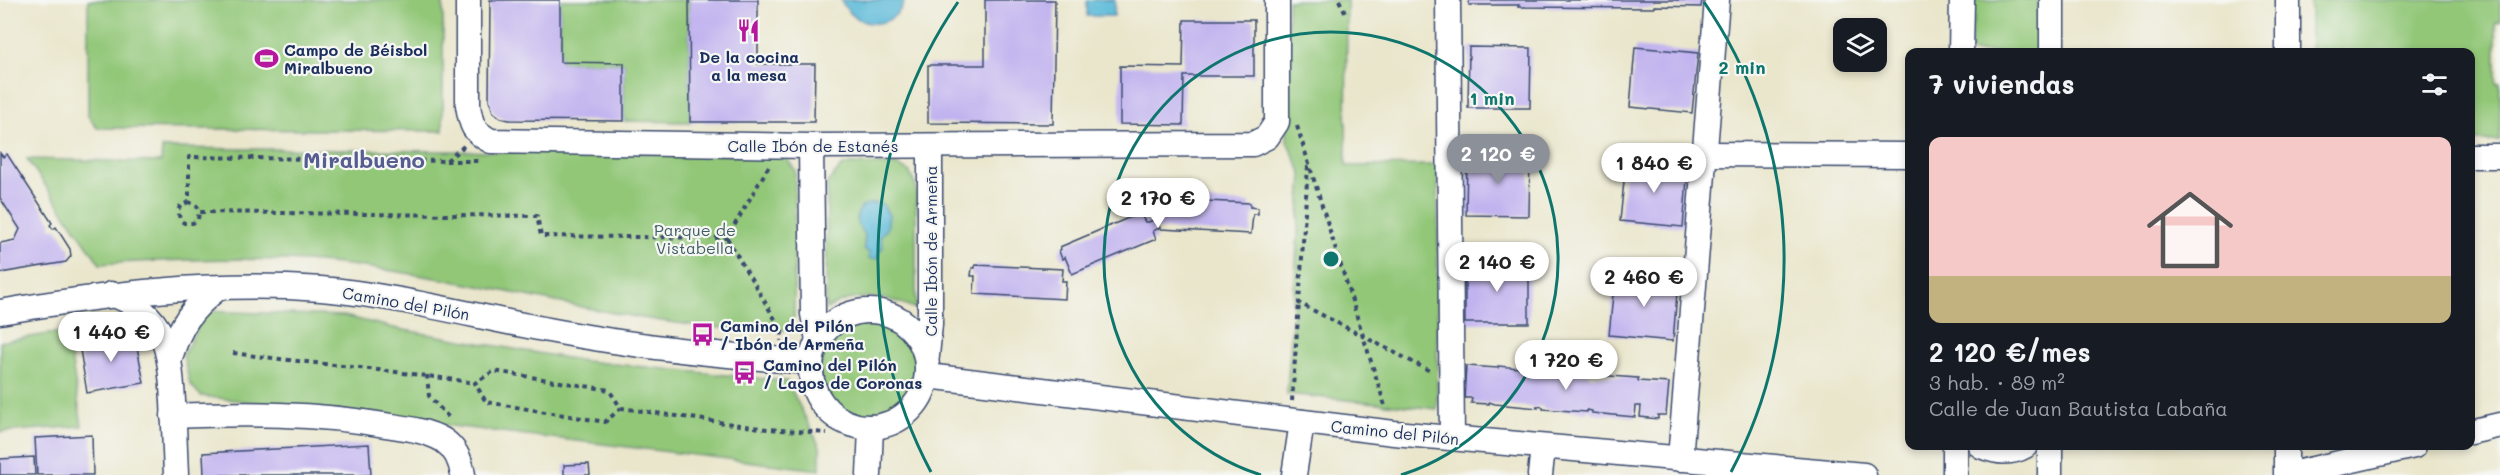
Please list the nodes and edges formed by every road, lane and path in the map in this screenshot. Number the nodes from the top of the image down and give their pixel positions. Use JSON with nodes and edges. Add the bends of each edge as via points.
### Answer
{"nodes":[{"id":1,"x":468,"y":0,"type":"edge"},
{"id":2,"x":1277,"y":0,"type":"edge"},
{"id":3,"x":1339,"y":0,"type":"edge"},
{"id":4,"x":1448,"y":0,"type":"edge"},
{"id":5,"x":1717,"y":0,"type":"edge"},
{"id":6,"x":1962,"y":0,"type":"edge"},
{"id":7,"x":2052,"y":0,"type":"edge"},
{"id":8,"x":2288,"y":0,"type":"edge"},
{"id":9,"x":1347,"y":16,"type":"dead end"},
{"id":10,"x":1961,"y":48,"type":"edge"},
{"id":11,"x":2052,"y":48,"type":"edge"},
{"id":12,"x":2288,"y":48,"type":"edge"},
{"id":13,"x":1286,"y":121,"type":"junction"},
{"id":14,"x":478,"y":135,"type":"junction"},
{"id":15,"x":811,"y":146,"type":"junction"},
{"id":16,"x":930,"y":146,"type":"junction"},
{"id":17,"x":1705,"y":154,"type":"junction"},
{"id":18,"x":1905,"y":155,"type":"edge"},
{"id":19,"x":2475,"y":156,"type":"edge"},
{"id":20,"x":2500,"y":156,"type":"edge"},
{"id":21,"x":446,"y":161,"type":"junction"},
{"id":22,"x":493,"y":161,"type":"dead end"},
{"id":23,"x":760,"y":161,"type":"dead end"},
{"id":24,"x":1308,"y":161,"type":"junction"},
{"id":25,"x":189,"y":202,"type":"junction"},
{"id":26,"x":199,"y":212,"type":"junction"},
{"id":27,"x":727,"y":238,"type":"junction"},
{"id":28,"x":218,"y":288,"type":"junction"},
{"id":29,"x":111,"y":294,"type":"junction"},
{"id":30,"x":1299,"y":303,"type":"junction"},
{"id":31,"x":0,"y":312,"type":"edge"},
{"id":32,"x":1365,"y":338,"type":"junction"},
{"id":33,"x":814,"y":351,"type":"junction"},
{"id":34,"x":233,"y":353,"type":"dead end"},
{"id":35,"x":170,"y":358,"type":"junction"},
{"id":36,"x":780,"y":360,"type":"junction"},
{"id":37,"x":927,"y":366,"type":"junction"},
{"id":38,"x":427,"y":375,"type":"junction"},
{"id":39,"x":1451,"y":382,"type":"junction"},
{"id":40,"x":475,"y":383,"type":"junction"},
{"id":41,"x":621,"y":408,"type":"junction"},
{"id":42,"x":1386,"y":409,"type":"dead end"},
{"id":43,"x":173,"y":416,"type":"junction"},
{"id":44,"x":1296,"y":421,"type":"junction"},
{"id":45,"x":2500,"y":425,"type":"edge"},
{"id":46,"x":871,"y":427,"type":"junction"},
{"id":47,"x":2475,"y":431,"type":"edge"},
{"id":48,"x":827,"y":433,"type":"dead end"},
{"id":49,"x":1452,"y":437,"type":"junction"},
{"id":50,"x":450,"y":446,"type":"junction"},
{"id":51,"x":1543,"y":447,"type":"junction"},
{"id":52,"x":1956,"y":450,"type":"edge"},
{"id":53,"x":1994,"y":450,"type":"edge"},
{"id":54,"x":2012,"y":450,"type":"edge"},
{"id":55,"x":2050,"y":450,"type":"edge"},
{"id":56,"x":2286,"y":450,"type":"edge"},
{"id":57,"x":2396,"y":450,"type":"edge"},
{"id":58,"x":1680,"y":459,"type":"junction"},
{"id":59,"x":1816,"y":473,"type":"edge"},
{"id":60,"x":176,"y":475,"type":"edge"},
{"id":61,"x":463,"y":475,"type":"edge"},
{"id":62,"x":869,"y":475,"type":"edge"},
{"id":63,"x":1294,"y":475,"type":"edge"},
{"id":64,"x":1540,"y":475,"type":"edge"},
{"id":65,"x":1864,"y":475,"type":"edge"},
{"id":66,"x":1955,"y":475,"type":"edge"},
{"id":67,"x":2050,"y":475,"type":"edge"},
{"id":68,"x":2287,"y":475,"type":"edge"}],
"edges":[{"from":1,"to":14,"type":"street","via":[[468,105],[470,122]]},
{"from":2,"to":13,"type":"street"},
{"from":3,"to":9,"type":"path"},
{"from":4,"to":39,"type":"street"},
{"from":5,"to":17,"type":"street"},
{"from":6,"to":10,"type":"street"},
{"from":7,"to":11,"type":"street"},
{"from":8,"to":12,"type":"street"},
{"from":13,"to":16,"type":"street","name":"Calle Ibón de Estanés","via":[[1253,144]]},
{"from":13,"to":24,"type":"path"},
{"from":14,"to":15,"type":"street","name":"Calle Ibón de Estanés","via":[[506,142]]},
{"from":14,"to":21,"type":"path"},
{"from":15,"to":16,"type":"street","name":"Calle Ibón de Estanés"},
{"from":15,"to":33,"type":"street"},
{"from":16,"to":37,"type":"street","name":"Calle Ibón de Armeña"},
{"from":17,"to":18,"type":"street"},
{"from":17,"to":58,"type":"street"},
{"from":19,"to":20,"type":"street"},
{"from":21,"to":22,"type":"path"},
{"from":21,"to":25,"type":"path","via":[[189,157]]},
{"from":23,"to":27,"type":"path","via":[[772,161]]},
{"from":24,"to":30,"type":"path"},
{"from":24,"to":32,"type":"path"},
{"from":25,"to":26,"type":"path"},
{"from":25,"to":26,"type":"path","via":[[178,210],[180,220],[194,223]]},
{"from":26,"to":27,"type":"path","via":[[537,216],[541,236]]},
{"from":27,"to":36,"type":"path","via":[[782,332]]},
{"from":28,"to":29,"type":"street","name":"Camino del Pilón"},
{"from":28,"to":35,"type":"street","via":[[182,324]]},
{"from":28,"to":36,"type":"street","name":"Camino del Pilón","via":[[282,286],[369,294],[596,339]]},
{"from":29,"to":31,"type":"street","name":"Camino del Pilón"},
{"from":29,"to":35,"type":"street","via":[[136,305],[149,317]]},
{"from":30,"to":32,"type":"path"},
{"from":30,"to":44,"type":"path"},
{"from":32,"to":39,"type":"path"},
{"from":32,"to":42,"type":"path"},
{"from":33,"to":36,"type":"street","name":"Camino del Pilón"},
{"from":33,"to":37,"type":"street","via":[[829,326],[844,316],[860,310],[878,310],[910,326],[921,340]]},
{"from":33,"to":46,"type":"street","via":[[812,382],[820,400],[842,420]]},
{"from":34,"to":38,"type":"path"},
{"from":35,"to":43,"type":"street"},
{"from":37,"to":44,"type":"street","name":"Camino del Pilón"},
{"from":37,"to":46,"type":"street","via":[[923,392],[915,406],[902,417]]},
{"from":38,"to":40,"type":"path"},
{"from":38,"to":50,"type":"path","via":[[429,396],[463,436]]},
{"from":39,"to":49,"type":"street"},
{"from":40,"to":41,"type":"path","via":[[494,371],[586,386],[609,390]]},
{"from":40,"to":41,"type":"path","via":[[486,402],[605,422]]},
{"from":41,"to":48,"type":"path","via":[[767,429]]},
{"from":43,"to":50,"type":"street","via":[[261,413],[348,419],[418,431],[436,436]]},
{"from":43,"to":60,"type":"street"},
{"from":44,"to":49,"type":"street","name":"Camino del Pilón"},
{"from":44,"to":63,"type":"street"},
{"from":45,"to":47,"type":"street"},
{"from":46,"to":62,"type":"street"},
{"from":49,"to":51,"type":"street","name":"Camino del Pilón"},
{"from":50,"to":61,"type":"street"},
{"from":51,"to":58,"type":"street","name":"Camino del Pilón"},
{"from":51,"to":64,"type":"street"},
{"from":52,"to":66,"type":"street"},
{"from":53,"to":54,"type":"street"},
{"from":55,"to":67,"type":"street"},
{"from":56,"to":68,"type":"street"},
{"from":57,"to":68,"type":"street"},
{"from":58,"to":59,"type":"street","name":"Camino del Pilón"},
{"from":59,"to":65,"type":"street","name":"Camino del Pilón"}]}
